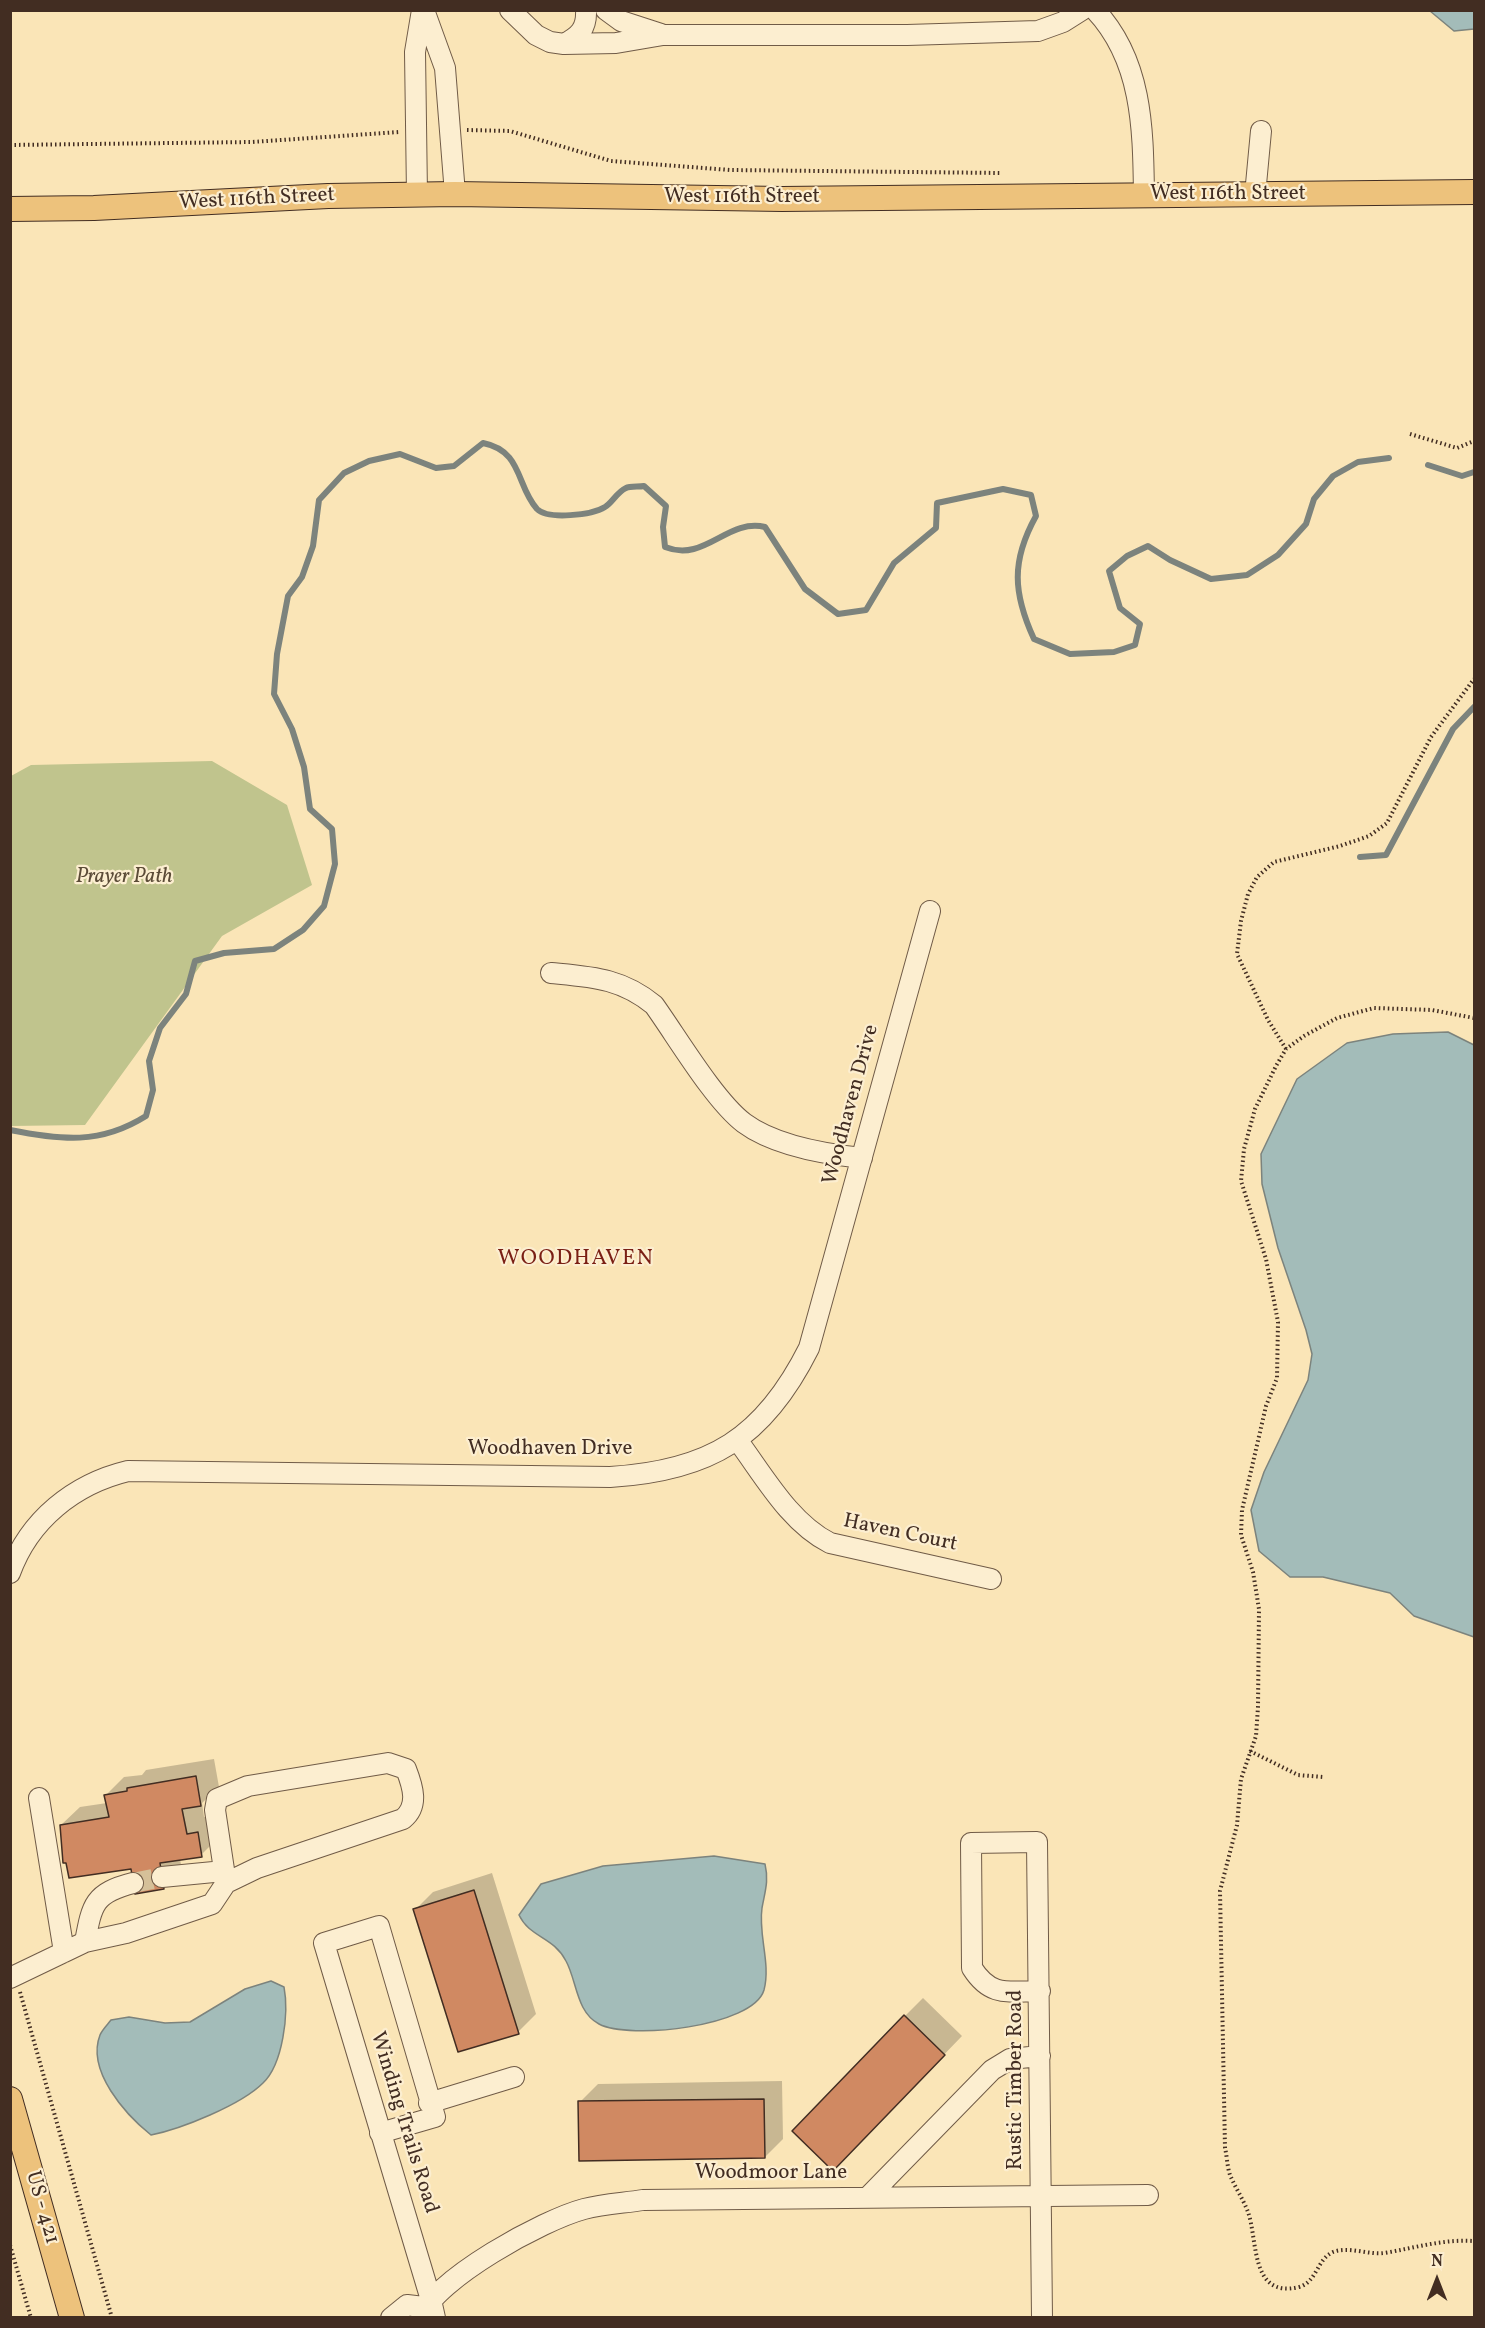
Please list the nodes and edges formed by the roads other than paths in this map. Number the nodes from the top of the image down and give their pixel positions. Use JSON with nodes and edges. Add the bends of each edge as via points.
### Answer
{"nodes":[{"id":1,"x":423,"y":10,"type":"edge"},
{"id":2,"x":510,"y":10,"type":"edge"},
{"id":3,"x":586,"y":10,"type":"edge"},
{"id":4,"x":606,"y":10,"type":"edge"},
{"id":5,"x":1082,"y":10,"type":"edge"},
{"id":6,"x":1095,"y":10,"type":"edge"},
{"id":7,"x":663,"y":35,"type":"junction"},
{"id":8,"x":564,"y":44,"type":"junction"},
{"id":9,"x":1261,"y":131,"type":"dead end"},
{"id":10,"x":1474,"y":192,"type":"edge"},
{"id":11,"x":455,"y":194,"type":"junction"},
{"id":12,"x":417,"y":195,"type":"junction"},
{"id":13,"x":1144,"y":195,"type":"junction"},
{"id":14,"x":1255,"y":195,"type":"junction"},
{"id":15,"x":10,"y":209,"type":"edge"},
{"id":16,"x":930,"y":911,"type":"dead end"},
{"id":17,"x":551,"y":973,"type":"dead end"},
{"id":18,"x":862,"y":1158,"type":"junction"},
{"id":19,"x":738,"y":1441,"type":"junction"},
{"id":20,"x":10,"y":1573,"type":"edge"},
{"id":21,"x":991,"y":1579,"type":"dead end"},
{"id":22,"x":39,"y":1798,"type":"dead end"},
{"id":23,"x":162,"y":1877,"type":"tunnel mouth"},
{"id":24,"x":225,"y":1877,"type":"junction"},
{"id":25,"x":133,"y":1883,"type":"tunnel mouth"},
{"id":26,"x":85,"y":1942,"type":"junction"},
{"id":27,"x":64,"y":1952,"type":"junction"},
{"id":28,"x":13,"y":1977,"type":"edge"},
{"id":29,"x":1040,"y":1991,"type":"junction"},
{"id":30,"x":1040,"y":2056,"type":"junction"},
{"id":31,"x":514,"y":2077,"type":"dead end"},
{"id":32,"x":10,"y":2099,"type":"edge"},
{"id":33,"x":429,"y":2103,"type":"junction"},
{"id":34,"x":380,"y":2133,"type":"junction"},
{"id":35,"x":1148,"y":2195,"type":"dead end"},
{"id":36,"x":1041,"y":2196,"type":"junction"},
{"id":37,"x":867,"y":2198,"type":"junction"},
{"id":38,"x":428,"y":2310,"type":"edge"},
{"id":39,"x":72,"y":2318,"type":"edge"},
{"id":40,"x":391,"y":2318,"type":"edge"},
{"id":41,"x":1042,"y":2318,"type":"edge"}],
"edges":[{"from":1,"to":11,"type":"street","via":[[445,68]]},
{"from":1,"to":12,"type":"street","via":[[415,52]]},
{"from":2,"to":8,"type":"street","via":[[536,35]]},
{"from":3,"to":8,"type":"street","via":[[583,30]]},
{"from":4,"to":7,"type":"street","via":[[621,21]]},
{"from":5,"to":7,"type":"street","via":[[1038,31]]},
{"from":6,"to":13,"type":"street","via":[[1123,51],[1135,82],[1141,110]]},
{"from":7,"to":8,"type":"street","via":[[616,43]]},
{"from":9,"to":14,"type":"street"},
{"from":10,"to":14,"type":"main road","name":"West 116th Street"},
{"from":11,"to":12,"type":"main road","name":"West 116th Street"},
{"from":11,"to":13,"type":"main road","name":"West 116th Street","via":[[770,199]]},
{"from":12,"to":15,"type":"main road","name":"West 116th Street"},
{"from":13,"to":14,"type":"main road","name":"West 116th Street"},
{"from":16,"to":18,"type":"street","name":"Woodhaven Drive"},
{"from":17,"to":18,"type":"street","via":[[615,981],[644,996],[722,1100],[746,1124],[784,1142]]},
{"from":18,"to":19,"type":"street","name":"Woodhaven Drive","via":[[809,1348],[775,1404]]},
{"from":19,"to":20,"type":"street","name":"Woodhaven Drive","via":[[687,1464],[641,1475],[610,1477],[128,1471],[80,1488],[61,1502],[29,1536]]},
{"from":19,"to":21,"type":"street","name":"Haven Court","via":[[791,1512],[818,1538]]},
{"from":22,"to":27,"type":"street"},
{"from":23,"to":24,"type":"street"},
{"from":24,"to":24,"type":"street","via":[[215,1810],[217,1799],[228,1792],[388,1763],[406,1769],[414,1803],[403,1819]]},
{"from":24,"to":26,"type":"street","via":[[212,1904],[126,1933]]},
{"from":25,"to":26,"type":"street","via":[[111,1889],[98,1898]]},
{"from":26,"to":27,"type":"street"},
{"from":27,"to":28,"type":"street"},
{"from":29,"to":29,"type":"street","name":"Rustic Timber Road","via":[[1037,1842],[971,1843],[972,1968],[980,1981],[995,1992]]},
{"from":29,"to":30,"type":"street","name":"Rustic Timber Road"},
{"from":30,"to":36,"type":"street","name":"Rustic Timber Road"},
{"from":30,"to":37,"type":"street","via":[[1010,2059],[992,2070]]},
{"from":31,"to":33,"type":"street"},
{"from":32,"to":39,"type":"main road","name":"US - 421"},
{"from":33,"to":34,"type":"street","via":[[435,2117]]},
{"from":33,"to":34,"type":"street","name":"Winding Trails Road","via":[[379,1926],[324,1943]]},
{"from":34,"to":38,"type":"street","name":"Winding Trails Road"},
{"from":35,"to":36,"type":"street","name":"Woodmoor Lane"},
{"from":36,"to":37,"type":"street","name":"Woodmoor Lane"},
{"from":36,"to":41,"type":"street","name":"Rustic Timber Road"},
{"from":37,"to":38,"type":"street","name":"Woodmoor Lane","via":[[643,2200],[583,2209],[507,2243]]},
{"from":38,"to":40,"type":"street","name":"Woodmoor Lane","via":[[407,2305]]}]}
